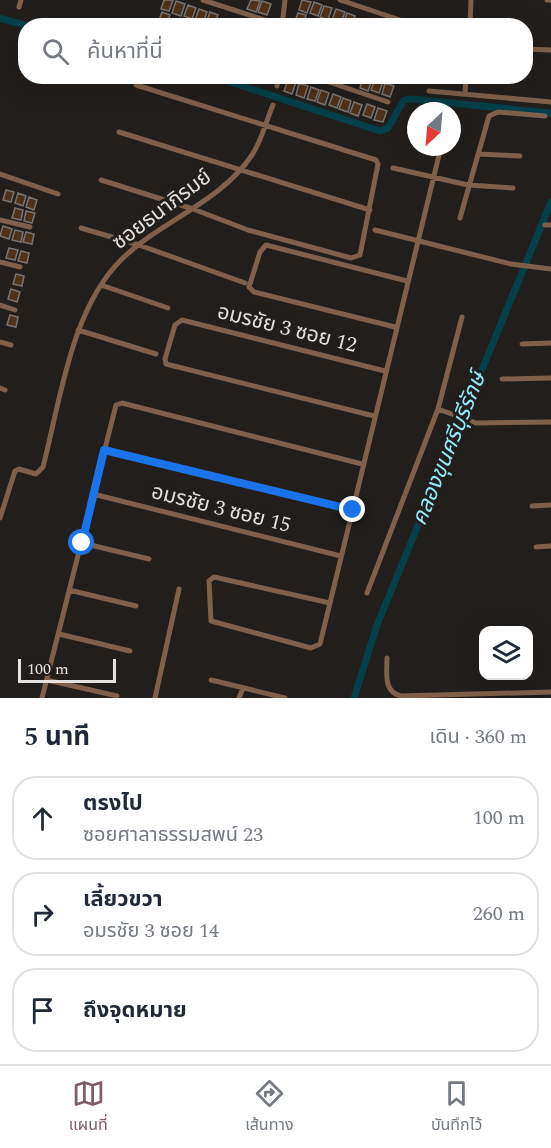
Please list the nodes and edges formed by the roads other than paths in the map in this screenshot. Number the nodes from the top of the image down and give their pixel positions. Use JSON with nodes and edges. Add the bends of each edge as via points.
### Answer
{"nodes":[{"id":1,"x":21,"y":0,"type":"edge"},
{"id":2,"x":203,"y":0,"type":"edge"},
{"id":3,"x":285,"y":0,"type":"edge"},
{"id":4,"x":340,"y":0,"type":"edge"},
{"id":5,"x":471,"y":0,"type":"edge"},
{"id":6,"x":20,"y":7,"type":"dead end"},
{"id":7,"x":260,"y":18,"type":"edge"},
{"id":8,"x":283,"y":18,"type":"edge"},
{"id":9,"x":394,"y":18,"type":"edge"},
{"id":10,"x":470,"y":18,"type":"edge"},
{"id":11,"x":533,"y":49,"type":"edge"},
{"id":12,"x":551,"y":50,"type":"edge"},
{"id":13,"x":335,"y":84,"type":"edge"},
{"id":14,"x":466,"y":84,"type":"edge"},
{"id":15,"x":136,"y":85,"type":"dead end"},
{"id":16,"x":429,"y":91,"type":"dead end"},
{"id":17,"x":465,"y":94,"type":"junction"},
{"id":18,"x":388,"y":102,"type":"dead end"},
{"id":19,"x":551,"y":102,"type":"edge"},
{"id":20,"x":273,"y":105,"type":"dead end"},
{"id":21,"x":545,"y":116,"type":"dead end"},
{"id":22,"x":265,"y":124,"type":"junction"},
{"id":23,"x":119,"y":132,"type":"dead end"},
{"id":24,"x":478,"y":154,"type":"junction"},
{"id":25,"x":439,"y":156,"type":"edge"},
{"id":26,"x":520,"y":156,"type":"dead end"},
{"id":27,"x":393,"y":168,"type":"dead end"},
{"id":28,"x":241,"y":170,"type":"junction"},
{"id":29,"x":0,"y":174,"type":"edge"},
{"id":30,"x":433,"y":176,"type":"junction"},
{"id":31,"x":101,"y":180,"type":"dead end"},
{"id":32,"x":468,"y":185,"type":"junction"},
{"id":33,"x":513,"y":188,"type":"dead end"},
{"id":34,"x":57,"y":194,"type":"dead end"},
{"id":35,"x":193,"y":209,"type":"junction"},
{"id":36,"x":370,"y":210,"type":"junction"},
{"id":37,"x":460,"y":218,"type":"dead end"},
{"id":38,"x":0,"y":220,"type":"edge"},
{"id":39,"x":30,"y":227,"type":"dead end"},
{"id":40,"x":81,"y":228,"type":"dead end"},
{"id":41,"x":375,"y":230,"type":"dead end"},
{"id":42,"x":417,"y":240,"type":"junction"},
{"id":43,"x":139,"y":245,"type":"junction"},
{"id":44,"x":0,"y":262,"type":"edge"},
{"id":45,"x":20,"y":267,"type":"dead end"},
{"id":46,"x":551,"y":269,"type":"edge"},
{"id":47,"x":407,"y":281,"type":"junction"},
{"id":48,"x":245,"y":283,"type":"dead end"},
{"id":49,"x":101,"y":285,"type":"junction"},
{"id":50,"x":0,"y":305,"type":"edge"},
{"id":51,"x":168,"y":308,"type":"dead end"},
{"id":52,"x":15,"y":310,"type":"dead end"},
{"id":53,"x":462,"y":317,"type":"dead end"},
{"id":54,"x":396,"y":327,"type":"junction"},
{"id":55,"x":78,"y":330,"type":"junction"},
{"id":56,"x":0,"y":342,"type":"edge"},
{"id":57,"x":551,"y":343,"type":"edge"},
{"id":58,"x":522,"y":344,"type":"dead end"},
{"id":59,"x":11,"y":345,"type":"dead end"},
{"id":60,"x":156,"y":354,"type":"dead end"},
{"id":61,"x":384,"y":371,"type":"junction"},
{"id":62,"x":551,"y":378,"type":"edge"},
{"id":63,"x":502,"y":379,"type":"dead end"},
{"id":64,"x":438,"y":409,"type":"junction"},
{"id":65,"x":374,"y":417,"type":"junction"},
{"id":66,"x":551,"y":422,"type":"edge"},
{"id":67,"x":104,"y":450,"type":"junction"},
{"id":68,"x":362,"y":464,"type":"junction"},
{"id":69,"x":93,"y":494,"type":"junction"},
{"id":70,"x":551,"y":505,"type":"edge"},
{"id":71,"x":532,"y":506,"type":"dead end"},
{"id":72,"x":353,"y":510,"type":"junction"},
{"id":73,"x":0,"y":518,"type":"edge"},
{"id":74,"x":82,"y":543,"type":"junction"},
{"id":75,"x":551,"y":546,"type":"edge"},
{"id":76,"x":536,"y":547,"type":"dead end"},
{"id":77,"x":341,"y":556,"type":"junction"},
{"id":78,"x":149,"y":559,"type":"dead end"},
{"id":79,"x":179,"y":589,"type":"dead end"},
{"id":80,"x":69,"y":590,"type":"junction"},
{"id":81,"x":367,"y":593,"type":"dead end"},
{"id":82,"x":330,"y":603,"type":"junction"},
{"id":83,"x":136,"y":606,"type":"dead end"},
{"id":84,"x":59,"y":634,"type":"junction"},
{"id":85,"x":130,"y":651,"type":"dead end"},
{"id":86,"x":387,"y":658,"type":"dead end"},
{"id":87,"x":47,"y":680,"type":"junction"},
{"id":88,"x":211,"y":680,"type":"dead end"},
{"id":89,"x":243,"y":688,"type":"junction"},
{"id":90,"x":551,"y":692,"type":"edge"},
{"id":91,"x":117,"y":696,"type":"dead end"},
{"id":92,"x":490,"y":696,"type":"edge"},
{"id":93,"x":42,"y":698,"type":"edge"},
{"id":94,"x":155,"y":698,"type":"edge"},
{"id":95,"x":240,"y":698,"type":"edge"},
{"id":96,"x":285,"y":698,"type":"edge"}],
"edges":[{"from":1,"to":6,"type":"street"},
{"from":2,"to":7,"type":"street"},
{"from":3,"to":8,"type":"street"},
{"from":4,"to":9,"type":"street"},
{"from":5,"to":10,"type":"street"},
{"from":11,"to":12,"type":"street"},
{"from":13,"to":18,"type":"street"},
{"from":14,"to":17,"type":"street"},
{"from":15,"to":22,"type":"street"},
{"from":16,"to":17,"type":"street"},
{"from":17,"to":19,"type":"street"},
{"from":20,"to":22,"type":"street","name":"ซอยธนาภิรมย์"},
{"from":21,"to":24,"type":"street","via":[[492,113],[484,126]]},
{"from":22,"to":28,"type":"street","name":"ซอยธนาภิรมย์","via":[[256,149]]},
{"from":22,"to":36,"type":"street","via":[[376,160]]},
{"from":23,"to":28,"type":"street"},
{"from":24,"to":26,"type":"street"},
{"from":24,"to":32,"type":"street"},
{"from":25,"to":30,"type":"street"},
{"from":27,"to":30,"type":"street"},
{"from":28,"to":35,"type":"street","name":"ซอยธนาภิรมย์"},
{"from":28,"to":36,"type":"street"},
{"from":29,"to":34,"type":"street"},
{"from":30,"to":32,"type":"street"},
{"from":30,"to":42,"type":"street"},
{"from":31,"to":35,"type":"street"},
{"from":32,"to":33,"type":"street"},
{"from":32,"to":37,"type":"street"},
{"from":35,"to":36,"type":"street","via":[[248,230],[354,259],[360,255]]},
{"from":35,"to":43,"type":"street","name":"ซอยธนาภิรมย์"},
{"from":38,"to":39,"type":"street"},
{"from":40,"to":43,"type":"street"},
{"from":41,"to":42,"type":"street"},
{"from":42,"to":46,"type":"street","via":[[511,264]]},
{"from":42,"to":47,"type":"street"},
{"from":43,"to":48,"type":"street"},
{"from":43,"to":49,"type":"street","name":"ซอยธนาภิรมย์"},
{"from":44,"to":45,"type":"street"},
{"from":47,"to":54,"type":"street"},
{"from":47,"to":54,"type":"street","via":[[266,245],[249,287],[254,292]]},
{"from":49,"to":51,"type":"street"},
{"from":49,"to":55,"type":"street","name":"ซอยธนาภิรมย์"},
{"from":50,"to":52,"type":"street"},
{"from":53,"to":64,"type":"street"},
{"from":54,"to":61,"type":"street"},
{"from":55,"to":60,"type":"street"},
{"from":55,"to":73,"type":"street","name":"ซอยธนาภิรมย์","via":[[43,467],[36,474],[19,469],[13,474]]},
{"from":56,"to":59,"type":"street"},
{"from":57,"to":58,"type":"street"},
{"from":61,"to":65,"type":"street"},
{"from":61,"to":65,"type":"street","name":"อมรชัย 3 ซอย 12","via":[[182,320],[175,325],[165,359],[166,364]]},
{"from":62,"to":63,"type":"street"},
{"from":64,"to":66,"type":"street","via":[[482,424]]},
{"from":64,"to":81,"type":"street"},
{"from":65,"to":68,"type":"street"},
{"from":67,"to":68,"type":"street","via":[[112,411],[122,403]]},
{"from":67,"to":69,"type":"street"},
{"from":67,"to":72,"type":"street"},
{"from":68,"to":72,"type":"street"},
{"from":69,"to":74,"type":"street"},
{"from":69,"to":77,"type":"street","name":"อมรชัย 3 ซอย 15"},
{"from":70,"to":71,"type":"street"},
{"from":72,"to":77,"type":"street"},
{"from":74,"to":78,"type":"street"},
{"from":74,"to":80,"type":"street"},
{"from":75,"to":76,"type":"street"},
{"from":77,"to":82,"type":"street"},
{"from":79,"to":94,"type":"street"},
{"from":80,"to":83,"type":"street"},
{"from":80,"to":84,"type":"street"},
{"from":82,"to":82,"type":"street","via":[[320,644],[311,648],[208,620],[209,581],[214,577]]},
{"from":84,"to":85,"type":"street"},
{"from":84,"to":87,"type":"street"},
{"from":86,"to":92,"type":"street","via":[[387,683],[394,694]]},
{"from":87,"to":91,"type":"street"},
{"from":87,"to":93,"type":"street"},
{"from":88,"to":89,"type":"street"},
{"from":89,"to":95,"type":"street"},
{"from":89,"to":96,"type":"street"},
{"from":90,"to":92,"type":"street"}]}
